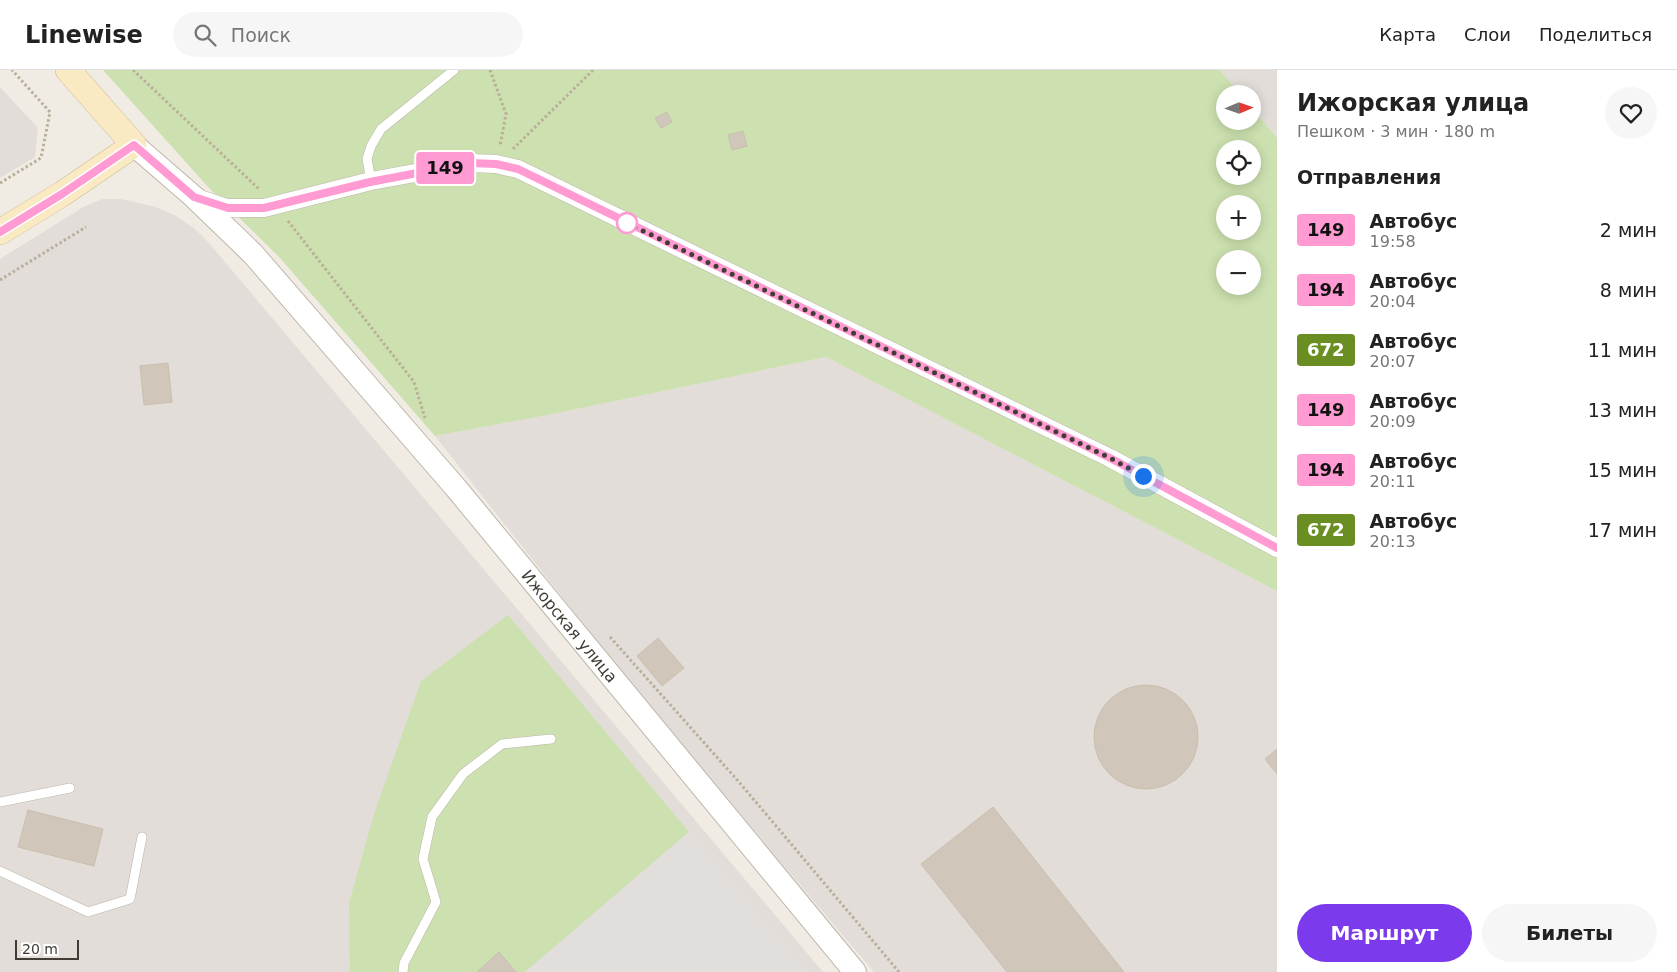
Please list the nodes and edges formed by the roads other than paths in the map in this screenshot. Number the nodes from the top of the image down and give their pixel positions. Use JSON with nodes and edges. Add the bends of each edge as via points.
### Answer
{"nodes":[{"id":1,"x":68,"y":70,"type":"edge"},
{"id":2,"x":454,"y":70,"type":"edge"},
{"id":3,"x":134,"y":145,"type":"junction"},
{"id":4,"x":370,"y":182,"type":"junction"},
{"id":5,"x":194,"y":197,"type":"junction"},
{"id":6,"x":0,"y":232,"type":"edge"},
{"id":7,"x":1277,"y":548,"type":"edge"},
{"id":8,"x":551,"y":739,"type":"dead end"},
{"id":9,"x":70,"y":788,"type":"dead end"},
{"id":10,"x":0,"y":802,"type":"edge"},
{"id":11,"x":142,"y":837,"type":"dead end"},
{"id":12,"x":0,"y":871,"type":"edge"},
{"id":13,"x":403,"y":972,"type":"edge"},
{"id":14,"x":856,"y":972,"type":"edge"}],
"edges":[{"from":1,"to":3,"type":"main road","name":"Ижорская улица"},
{"from":2,"to":4,"type":"lane","via":[[382,128],[366,159]]},
{"from":3,"to":5,"type":"street","name":"Ижорская улица"},
{"from":3,"to":6,"type":"main road"},
{"from":4,"to":5,"type":"street","via":[[264,208],[228,208]]},
{"from":4,"to":7,"type":"street","via":[[470,163],[518,169],[1110,458]]},
{"from":5,"to":14,"type":"street","name":"Ижорская улица","via":[[252,254],[456,488]]},
{"from":8,"to":13,"type":"lane","via":[[502,744],[463,774],[432,817],[423,859],[436,902],[404,963]]},
{"from":9,"to":10,"type":"lane"},
{"from":11,"to":12,"type":"lane","via":[[130,899],[88,912]]}]}
